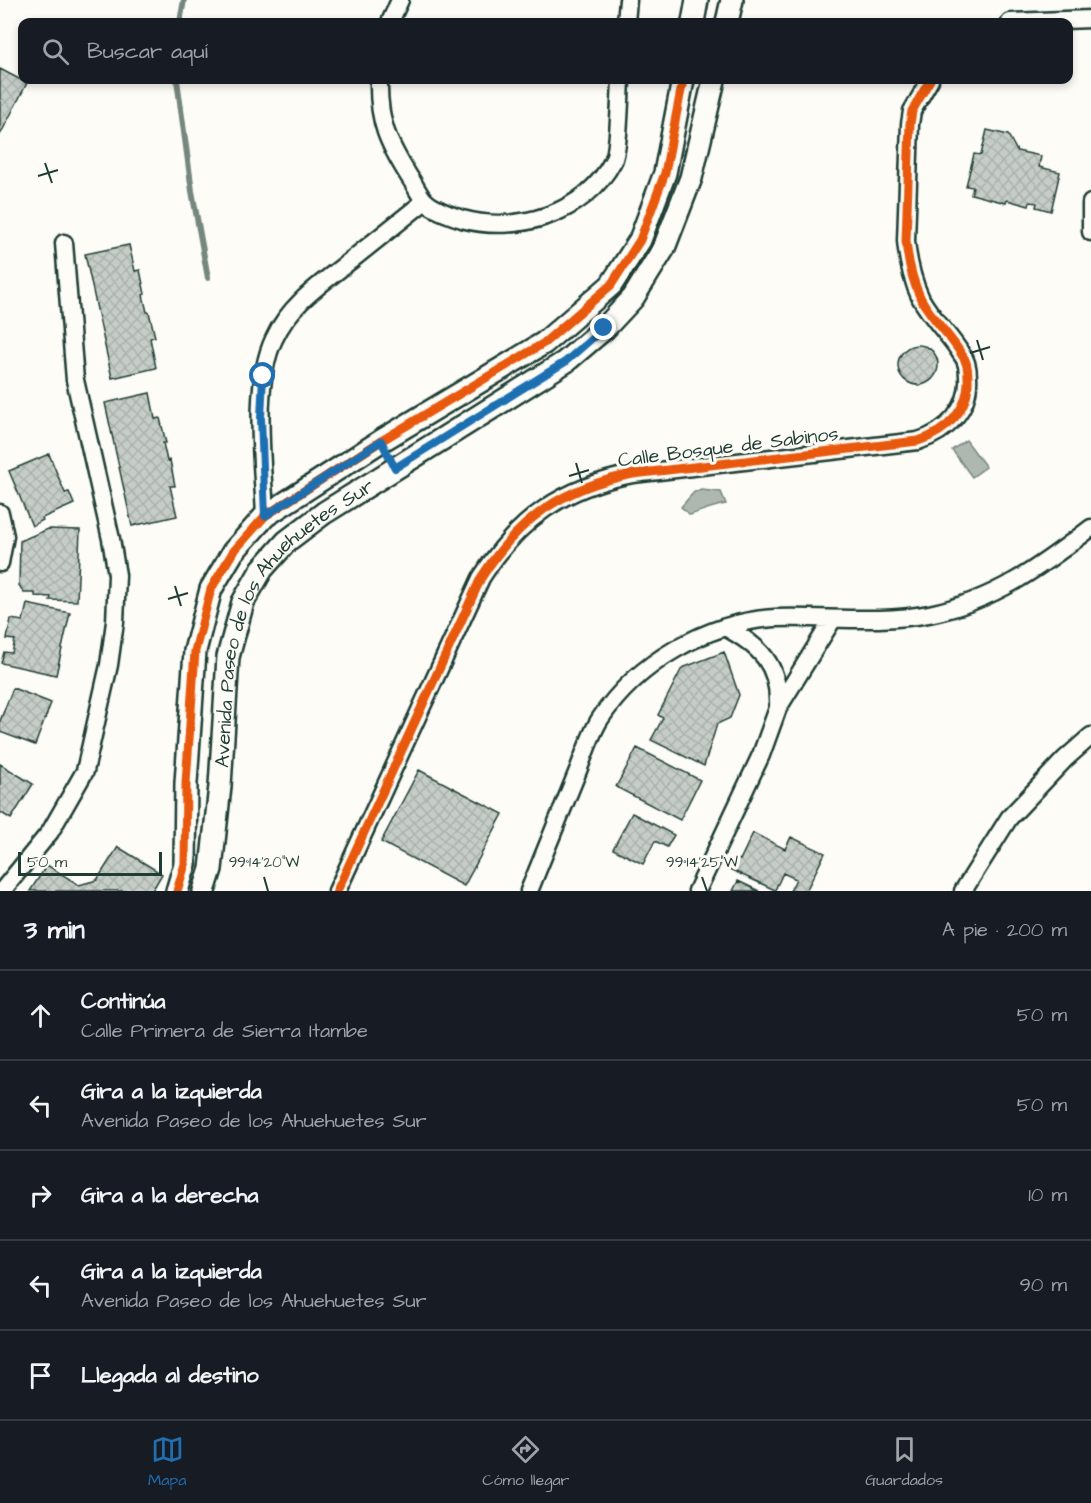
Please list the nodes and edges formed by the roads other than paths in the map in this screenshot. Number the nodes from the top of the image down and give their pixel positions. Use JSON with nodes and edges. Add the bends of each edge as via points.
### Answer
{"nodes":[{"id":1,"x":400,"y":0,"type":"edge"},
{"id":2,"x":628,"y":0,"type":"edge"},
{"id":3,"x":698,"y":0,"type":"edge"},
{"id":4,"x":732,"y":0,"type":"edge"},
{"id":5,"x":392,"y":18,"type":"edge"},
{"id":6,"x":626,"y":18,"type":"edge"},
{"id":7,"x":694,"y":18,"type":"edge"},
{"id":8,"x":728,"y":18,"type":"edge"},
{"id":9,"x":1091,"y":19,"type":"edge"},
{"id":10,"x":1073,"y":20,"type":"edge"},
{"id":11,"x":379,"y":84,"type":"edge"},
{"id":12,"x":621,"y":84,"type":"edge"},
{"id":13,"x":681,"y":84,"type":"edge"},
{"id":14,"x":713,"y":84,"type":"edge"},
{"id":15,"x":928,"y":84,"type":"edge"},
{"id":16,"x":425,"y":201,"type":"junction"},
{"id":17,"x":1091,"y":203,"type":"edge"},
{"id":18,"x":1091,"y":232,"type":"edge"},
{"id":19,"x":64,"y":243,"type":"dead end"},
{"id":20,"x":381,"y":441,"type":"junction"},
{"id":21,"x":395,"y":468,"type":"junction"},
{"id":22,"x":0,"y":513,"type":"edge"},
{"id":23,"x":265,"y":516,"type":"junction"},
{"id":24,"x":1091,"y":528,"type":"edge"},
{"id":25,"x":0,"y":563,"type":"edge"},
{"id":26,"x":833,"y":619,"type":"junction"},
{"id":27,"x":725,"y":627,"type":"junction"},
{"id":28,"x":195,"y":651,"type":"junction"},
{"id":29,"x":228,"y":657,"type":"junction"},
{"id":30,"x":778,"y":708,"type":"junction"},
{"id":31,"x":1091,"y":736,"type":"edge"},
{"id":32,"x":2,"y":891,"type":"edge"},
{"id":33,"x":177,"y":891,"type":"edge"},
{"id":34,"x":204,"y":891,"type":"edge"},
{"id":35,"x":338,"y":891,"type":"edge"},
{"id":36,"x":529,"y":891,"type":"edge"},
{"id":37,"x":697,"y":891,"type":"edge"},
{"id":38,"x":963,"y":891,"type":"edge"}],
"edges":[{"from":1,"to":5,"type":"street"},
{"from":2,"to":6,"type":"street"},
{"from":3,"to":7,"type":"street"},
{"from":4,"to":8,"type":"street"},
{"from":9,"to":10,"type":"street"},
{"from":11,"to":16,"type":"street","via":[[386,136]]},
{"from":12,"to":16,"type":"street","via":[[615,159],[595,185],[568,206],[538,219],[496,224],[455,217]]},
{"from":13,"to":20,"type":"street","name":"Avenida Paseo de los Ahuehuetes Sur","via":[[665,173],[640,240],[611,285],[544,343]]},
{"from":14,"to":21,"type":"street","name":"Avenida Paseo de los Ahuehuetes Sur","via":[[691,178],[664,248],[633,298],[565,362]]},
{"from":15,"to":35,"type":"street","name":"Calle Bosque de Sabinos","via":[[912,111],[910,123],[906,241],[911,274],[923,302],[964,357],[968,381],[957,415],[940,432],[918,441],[610,478],[567,495],[540,512],[510,538],[481,578]]},
{"from":16,"to":23,"type":"street","via":[[316,287],[289,313],[273,339],[263,376],[261,418]]},
{"from":17,"to":18,"type":"street"},
{"from":19,"to":32,"type":"street","via":[[75,380],[117,575],[115,622],[110,665],[85,771],[50,832]]},
{"from":20,"to":21,"type":"street"},
{"from":20,"to":23,"type":"street","name":"Avenida Paseo de los Ahuehuetes Sur"},
{"from":21,"to":29,"type":"street","name":"Avenida Paseo de los Ahuehuetes Sur","via":[[287,541],[262,569],[243,602]]},
{"from":22,"to":25,"type":"street","via":[[5,536]]},
{"from":23,"to":28,"type":"street","name":"Avenida Paseo de los Ahuehuetes Sur","via":[[233,552],[212,589]]},
{"from":24,"to":26,"type":"street","via":[[1039,568],[993,593],[952,608],[881,620]]},
{"from":26,"to":27,"type":"street","via":[[774,618]]},
{"from":26,"to":30,"type":"street"},
{"from":27,"to":30,"type":"street","via":[[750,642],[769,663],[777,685]]},
{"from":27,"to":36,"type":"street","via":[[655,663],[624,689],[598,721]]},
{"from":28,"to":29,"type":"street"},
{"from":28,"to":33,"type":"street","name":"Avenida Paseo de los Ahuehuetes Sur","via":[[185,864]]},
{"from":29,"to":34,"type":"street","name":"Avenida Paseo de los Ahuehuetes Sur","via":[[218,806],[211,869]]},
{"from":30,"to":37,"type":"street","via":[[761,755]]},
{"from":31,"to":38,"type":"street","via":[[1009,818]]}]}
